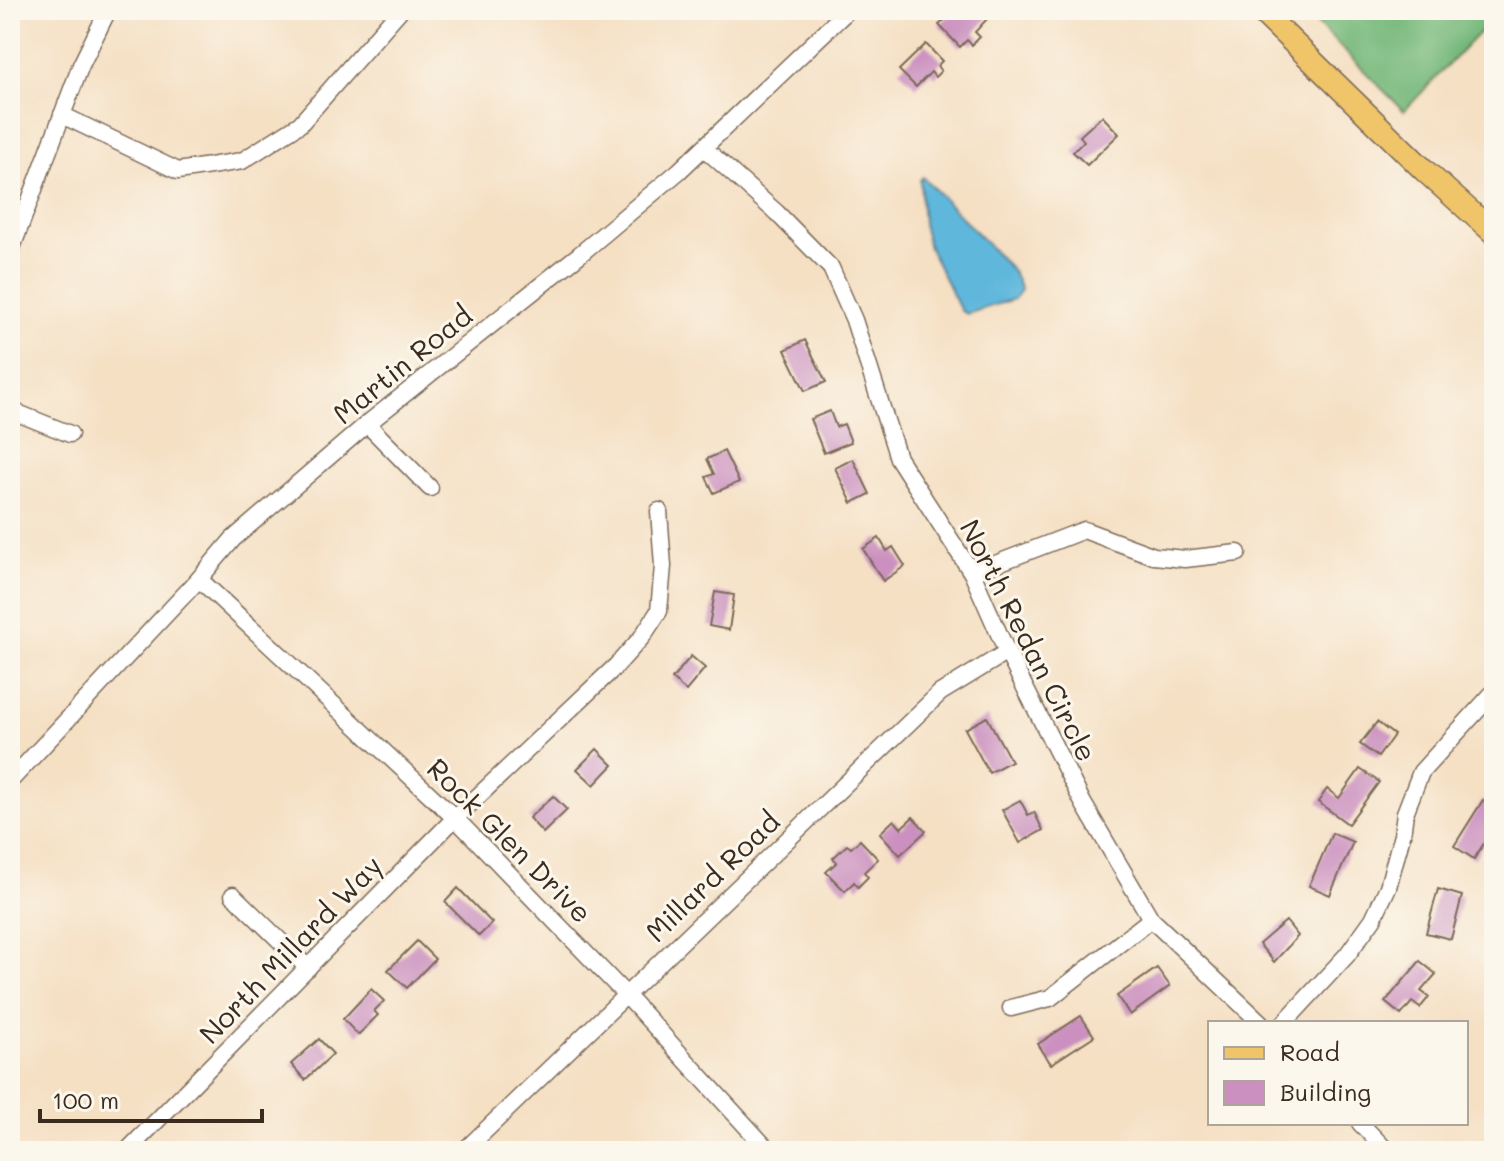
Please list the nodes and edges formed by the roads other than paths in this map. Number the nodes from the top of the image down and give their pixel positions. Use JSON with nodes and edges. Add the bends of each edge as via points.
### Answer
{"nodes":[{"id":1,"x":108,"y":10,"type":"edge"},
{"id":2,"x":400,"y":10,"type":"edge"},
{"id":3,"x":848,"y":10,"type":"edge"},
{"id":4,"x":1260,"y":10,"type":"edge"},
{"id":5,"x":62,"y":115,"type":"junction"},
{"id":6,"x":704,"y":148,"type":"junction"},
{"id":7,"x":1494,"y":233,"type":"edge"},
{"id":8,"x":10,"y":253,"type":"edge"},
{"id":9,"x":10,"y":410,"type":"edge"},
{"id":10,"x":367,"y":424,"type":"junction"},
{"id":11,"x":70,"y":434,"type":"dead end"},
{"id":12,"x":430,"y":488,"type":"dead end"},
{"id":13,"x":659,"y":511,"type":"dead end"},
{"id":14,"x":1238,"y":553,"type":"dead end"},
{"id":15,"x":972,"y":573,"type":"junction"},
{"id":16,"x":199,"y":579,"type":"junction"},
{"id":17,"x":1007,"y":652,"type":"junction"},
{"id":18,"x":1494,"y":692,"type":"edge"},
{"id":19,"x":10,"y":781,"type":"edge"},
{"id":20,"x":455,"y":818,"type":"junction"},
{"id":21,"x":233,"y":895,"type":"dead end"},
{"id":22,"x":1151,"y":919,"type":"junction"},
{"id":23,"x":308,"y":968,"type":"junction"},
{"id":24,"x":626,"y":995,"type":"junction"},
{"id":25,"x":1011,"y":1008,"type":"dead end"},
{"id":26,"x":1259,"y":1021,"type":"edge"},
{"id":27,"x":1286,"y":1021,"type":"edge"},
{"id":28,"x":1362,"y":1125,"type":"edge"},
{"id":29,"x":1384,"y":1150,"type":"edge"},
{"id":30,"x":127,"y":1151,"type":"edge"},
{"id":31,"x":464,"y":1151,"type":"edge"},
{"id":32,"x":769,"y":1151,"type":"edge"}],
"edges":[{"from":1,"to":5,"type":"street"},
{"from":2,"to":5,"type":"street","via":[[300,124],[242,161],[178,171]]},
{"from":3,"to":6,"type":"street","name":"Martin Road"},
{"from":4,"to":7,"type":"main road"},
{"from":5,"to":8,"type":"street"},
{"from":6,"to":10,"type":"street","name":"Martin Road"},
{"from":6,"to":15,"type":"street","name":"North Redan Circle","via":[[831,268],[854,320],[898,458]]},
{"from":9,"to":11,"type":"street"},
{"from":10,"to":12,"type":"street"},
{"from":10,"to":16,"type":"street","name":"Martin Road","via":[[233,539]]},
{"from":13,"to":20,"type":"street","name":"North Millard Way","via":[[659,611],[648,629],[616,666]]},
{"from":14,"to":15,"type":"street","via":[[1185,559],[1154,556],[1084,530]]},
{"from":15,"to":17,"type":"street","name":"North Redan Circle"},
{"from":16,"to":19,"type":"street","name":"Martin Road"},
{"from":16,"to":20,"type":"street","name":"Rock Glen Drive"},
{"from":17,"to":22,"type":"street","name":"North Redan Circle","via":[[1083,803]]},
{"from":17,"to":24,"type":"street","name":"Millard Road","via":[[940,693]]},
{"from":18,"to":27,"type":"street","via":[[1421,772],[1408,802],[1388,887],[1373,919]]},
{"from":20,"to":23,"type":"street","name":"North Millard Way"},
{"from":20,"to":24,"type":"street","name":"Rock Glen Drive"},
{"from":21,"to":23,"type":"street"},
{"from":22,"to":25,"type":"street","via":[[1050,998]]},
{"from":22,"to":26,"type":"street","name":"North Redan Circle"},
{"from":23,"to":30,"type":"street","name":"North Millard Way"},
{"from":24,"to":31,"type":"street","name":"Millard Road"},
{"from":24,"to":32,"type":"street","name":"Rock Glen Drive"},
{"from":28,"to":29,"type":"street"}]}
